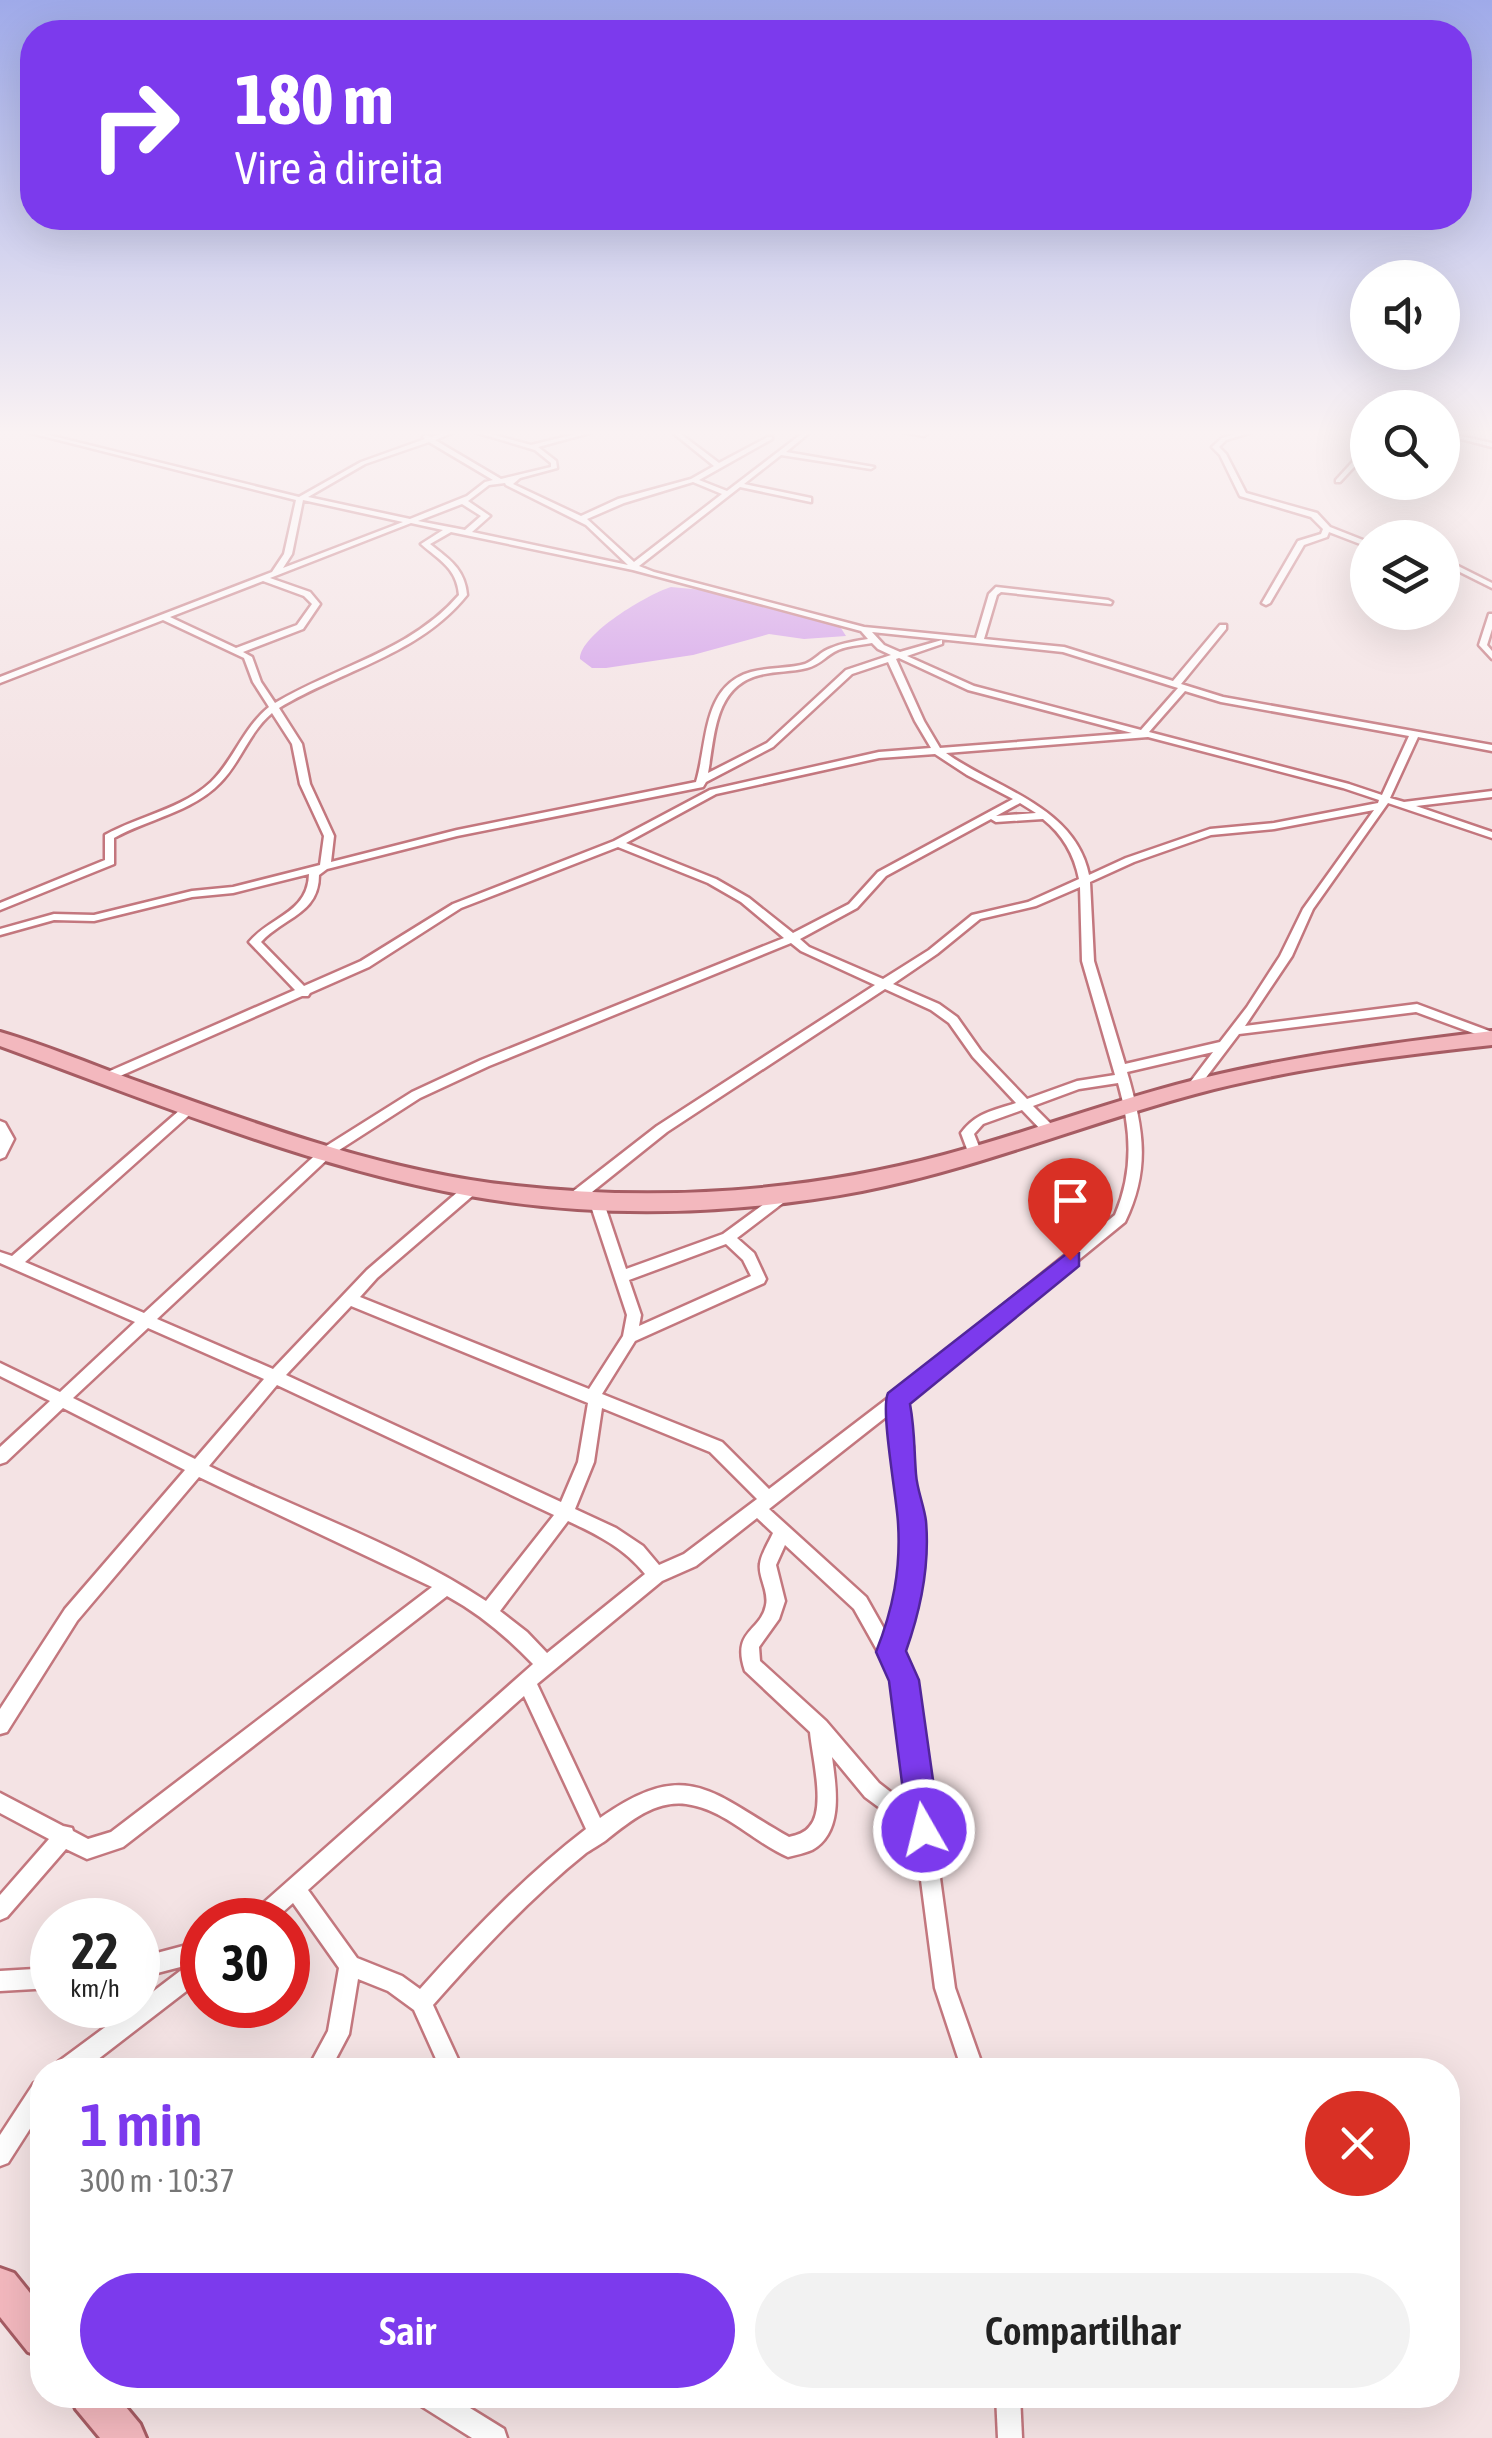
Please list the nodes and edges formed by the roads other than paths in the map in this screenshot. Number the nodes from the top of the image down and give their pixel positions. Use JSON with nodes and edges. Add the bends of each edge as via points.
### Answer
{"nodes":[{"id":1,"x":290,"y":546,"type":"edge"},
{"id":2,"x":344,"y":546,"type":"edge"},
{"id":3,"x":428,"y":546,"type":"edge"},
{"id":4,"x":532,"y":546,"type":"edge"},
{"id":5,"x":614,"y":546,"type":"edge"},
{"id":6,"x":664,"y":546,"type":"edge"},
{"id":7,"x":1300,"y":546,"type":"edge"},
{"id":8,"x":636,"y":568,"type":"junction"},
{"id":9,"x":1460,"y":569,"type":"edge"},
{"id":10,"x":276,"y":572,"type":"junction"},
{"id":11,"x":262,"y":578,"type":"junction"},
{"id":12,"x":1492,"y":586,"type":"edge"},
{"id":13,"x":1108,"y":602,"type":"dead end"},
{"id":14,"x":1266,"y":603,"type":"dead end"},
{"id":15,"x":164,"y":616,"type":"junction"},
{"id":16,"x":1492,"y":616,"type":"edge"},
{"id":17,"x":1223,"y":627,"type":"dead end"},
{"id":18,"x":864,"y":630,"type":"junction"},
{"id":19,"x":872,"y":640,"type":"junction"},
{"id":20,"x":980,"y":640,"type":"junction"},
{"id":21,"x":917,"y":648,"type":"junction"},
{"id":22,"x":237,"y":651,"type":"junction"},
{"id":23,"x":894,"y":656,"type":"junction"},
{"id":24,"x":1492,"y":656,"type":"edge"},
{"id":25,"x":0,"y":680,"type":"edge"},
{"id":26,"x":1179,"y":687,"type":"junction"},
{"id":27,"x":272,"y":708,"type":"junction"},
{"id":28,"x":1098,"y":720,"type":"junction"},
{"id":29,"x":1149,"y":733,"type":"junction"},
{"id":30,"x":1415,"y":734,"type":"junction"},
{"id":31,"x":1103,"y":738,"type":"junction"},
{"id":32,"x":1492,"y":748,"type":"edge"},
{"id":33,"x":935,"y":749,"type":"junction"},
{"id":34,"x":701,"y":782,"type":"junction"},
{"id":35,"x":1492,"y":794,"type":"edge"},
{"id":36,"x":1020,"y":799,"type":"junction"},
{"id":37,"x":692,"y":800,"type":"junction"},
{"id":38,"x":1382,"y":804,"type":"junction"},
{"id":39,"x":1404,"y":804,"type":"junction"},
{"id":40,"x":1044,"y":816,"type":"junction"},
{"id":41,"x":990,"y":819,"type":"junction"},
{"id":42,"x":1492,"y":835,"type":"edge"},
{"id":43,"x":618,"y":843,"type":"junction"},
{"id":44,"x":325,"y":866,"type":"junction"},
{"id":45,"x":1087,"y":882,"type":"junction"},
{"id":46,"x":0,"y":908,"type":"edge"},
{"id":47,"x":0,"y":932,"type":"edge"},
{"id":48,"x":791,"y":939,"type":"junction"},
{"id":49,"x":886,"y":983,"type":"junction"},
{"id":50,"x":304,"y":992,"type":"junction"},
{"id":51,"x":1234,"y":1032,"type":"junction"},
{"id":52,"x":1492,"y":1037,"type":"edge"},
{"id":53,"x":0,"y":1039,"type":"edge"},
{"id":54,"x":1224,"y":1045,"type":"junction"},
{"id":55,"x":1122,"y":1073,"type":"junction"},
{"id":56,"x":108,"y":1077,"type":"junction"},
{"id":57,"x":1191,"y":1089,"type":"junction"},
{"id":58,"x":1028,"y":1104,"type":"junction"},
{"id":59,"x":192,"y":1106,"type":"junction"},
{"id":60,"x":1130,"y":1106,"type":"junction"},
{"id":61,"x":0,"y":1126,"type":"edge"},
{"id":62,"x":1050,"y":1132,"type":"junction"},
{"id":63,"x":328,"y":1151,"type":"junction"},
{"id":64,"x":0,"y":1154,"type":"edge"},
{"id":65,"x":975,"y":1154,"type":"junction"},
{"id":66,"x":472,"y":1188,"type":"junction"},
{"id":67,"x":787,"y":1192,"type":"junction"},
{"id":68,"x":572,"y":1200,"type":"junction"},
{"id":69,"x":596,"y":1200,"type":"junction"},
{"id":70,"x":728,"y":1238,"type":"junction"},
{"id":71,"x":7,"y":1260,"type":"edge"},
{"id":72,"x":622,"y":1278,"type":"junction"},
{"id":73,"x":350,"y":1299,"type":"junction"},
{"id":74,"x":147,"y":1321,"type":"junction"},
{"id":75,"x":630,"y":1337,"type":"junction"},
{"id":76,"x":0,"y":1369,"type":"edge"},
{"id":77,"x":275,"y":1377,"type":"junction"},
{"id":78,"x":61,"y":1398,"type":"junction"},
{"id":79,"x":594,"y":1398,"type":"junction"},
{"id":80,"x":897,"y":1400,"type":"junction"},
{"id":81,"x":0,"y":1457,"type":"edge"},
{"id":82,"x":200,"y":1468,"type":"junction"},
{"id":83,"x":763,"y":1504,"type":"junction"},
{"id":84,"x":564,"y":1514,"type":"junction"},
{"id":85,"x":782,"y":1531,"type":"junction"},
{"id":86,"x":656,"y":1575,"type":"junction"},
{"id":87,"x":444,"y":1588,"type":"junction"},
{"id":88,"x":488,"y":1612,"type":"junction"},
{"id":89,"x":891,"y":1652,"type":"junction"},
{"id":90,"x":546,"y":1665,"type":"junction"},
{"id":91,"x":526,"y":1682,"type":"junction"},
{"id":92,"x":0,"y":1725,"type":"edge"},
{"id":93,"x":819,"y":1728,"type":"junction"},
{"id":94,"x":0,"y":1804,"type":"edge"},
{"id":95,"x":924,"y":1830,"type":"junction"},
{"id":96,"x":598,"y":1834,"type":"junction"},
{"id":97,"x":65,"y":1835,"type":"junction"},
{"id":98,"x":295,"y":1889,"type":"junction"},
{"id":99,"x":285,"y":1898,"type":"edge"},
{"id":100,"x":0,"y":1910,"type":"edge"},
{"id":101,"x":350,"y":1966,"type":"junction"},
{"id":102,"x":30,"y":1979,"type":"edge"},
{"id":103,"x":0,"y":1981,"type":"edge"},
{"id":104,"x":180,"y":1984,"type":"edge"},
{"id":105,"x":421,"y":2003,"type":"junction"},
{"id":106,"x":82,"y":2058,"type":"edge"},
{"id":107,"x":325,"y":2058,"type":"edge"},
{"id":108,"x":446,"y":2058,"type":"edge"},
{"id":109,"x":969,"y":2058,"type":"edge"},
{"id":110,"x":30,"y":2110,"type":"edge"},
{"id":111,"x":0,"y":2155,"type":"edge"},
{"id":112,"x":0,"y":2287,"type":"edge"},
{"id":113,"x":30,"y":2323,"type":"edge"},
{"id":114,"x":100,"y":2408,"type":"edge"},
{"id":115,"x":448,"y":2408,"type":"edge"},
{"id":116,"x":1009,"y":2408,"type":"edge"},
{"id":117,"x":122,"y":2436,"type":"edge"},
{"id":118,"x":495,"y":2438,"type":"edge"},
{"id":119,"x":1010,"y":2438,"type":"edge"}],
"edges":[{"from":1,"to":10,"type":"street"},
{"from":2,"to":10,"type":"street"},
{"from":3,"to":27,"type":"street","via":[[462,576],[463,594],[455,606],[424,630]]},
{"from":4,"to":8,"type":"street"},
{"from":5,"to":8,"type":"street"},
{"from":6,"to":8,"type":"street"},
{"from":7,"to":14,"type":"street"},
{"from":8,"to":18,"type":"street"},
{"from":9,"to":12,"type":"street"},
{"from":10,"to":11,"type":"street"},
{"from":11,"to":15,"type":"street"},
{"from":11,"to":22,"type":"street","via":[[307,594],[316,604],[300,627]]},
{"from":13,"to":20,"type":"street","via":[[999,589]]},
{"from":15,"to":22,"type":"street"},
{"from":15,"to":25,"type":"street"},
{"from":16,"to":24,"type":"street","via":[[1483,645]]},
{"from":17,"to":26,"type":"street"},
{"from":18,"to":19,"type":"street"},
{"from":18,"to":21,"type":"street"},
{"from":19,"to":23,"type":"street"},
{"from":19,"to":34,"type":"street","via":[[832,650],[809,667],[753,674],[731,686],[714,716]]},
{"from":20,"to":21,"type":"street"},
{"from":20,"to":26,"type":"street","via":[[1079,654]]},
{"from":21,"to":23,"type":"street"},
{"from":21,"to":28,"type":"street","via":[[971,688]]},
{"from":22,"to":27,"type":"street","via":[[253,662]]},
{"from":23,"to":33,"type":"street"},
{"from":23,"to":34,"type":"street","via":[[849,672],[760,752]]},
{"from":26,"to":29,"type":"street"},
{"from":26,"to":30,"type":"street"},
{"from":27,"to":44,"type":"street","via":[[297,744],[328,836]]},
{"from":27,"to":46,"type":"street","via":[[245,732],[240,749],[207,790],[109,837],[110,862]]},
{"from":28,"to":29,"type":"street"},
{"from":28,"to":31,"type":"street"},
{"from":29,"to":31,"type":"street"},
{"from":29,"to":38,"type":"street"},
{"from":30,"to":32,"type":"street"},
{"from":30,"to":38,"type":"street"},
{"from":31,"to":33,"type":"street"},
{"from":33,"to":36,"type":"street"},
{"from":33,"to":37,"type":"street","via":[[778,774]]},
{"from":34,"to":37,"type":"street"},
{"from":34,"to":44,"type":"street"},
{"from":35,"to":39,"type":"street"},
{"from":36,"to":40,"type":"street"},
{"from":36,"to":41,"type":"street"},
{"from":37,"to":43,"type":"street"},
{"from":38,"to":39,"type":"street"},
{"from":38,"to":45,"type":"street","via":[[1274,826],[1226,828]]},
{"from":38,"to":51,"type":"street","via":[[1308,908],[1286,956]]},
{"from":39,"to":42,"type":"street"},
{"from":40,"to":41,"type":"street"},
{"from":40,"to":45,"type":"street","via":[[1077,852]]},
{"from":41,"to":48,"type":"street","via":[[882,874],[854,906]]},
{"from":43,"to":48,"type":"street","via":[[712,881]]},
{"from":43,"to":50,"type":"street","via":[[457,906],[365,964]]},
{"from":44,"to":47,"type":"street","via":[[233,890],[94,918],[54,917]]},
{"from":44,"to":50,"type":"street","via":[[314,874],[308,904],[254,942]]},
{"from":45,"to":49,"type":"street","via":[[976,916]]},
{"from":45,"to":55,"type":"street","via":[[1087,958]]},
{"from":48,"to":49,"type":"street","via":[[836,967]]},
{"from":48,"to":63,"type":"street","via":[[485,1063]]},
{"from":49,"to":58,"type":"street","via":[[952,1020]]},
{"from":49,"to":68,"type":"street","via":[[662,1129]]},
{"from":50,"to":56,"type":"street"},
{"from":51,"to":52,"type":"street","via":[[1417,1008]]},
{"from":51,"to":54,"type":"street"},
{"from":52,"to":57,"type":"main road","via":[[1293,1066]]},
{"from":53,"to":56,"type":"main road"},
{"from":54,"to":55,"type":"street"},
{"from":54,"to":57,"type":"street"},
{"from":55,"to":58,"type":"street"},
{"from":55,"to":60,"type":"street"},
{"from":56,"to":59,"type":"main road"},
{"from":57,"to":60,"type":"main road"},
{"from":58,"to":62,"type":"street"},
{"from":58,"to":65,"type":"street","via":[[970,1126],[967,1141]]},
{"from":59,"to":63,"type":"main road"},
{"from":59,"to":71,"type":"street"},
{"from":60,"to":62,"type":"main road"},
{"from":60,"to":80,"type":"street","via":[[1134,1184],[1120,1218]]},
{"from":61,"to":64,"type":"street","via":[[8,1139]]},
{"from":62,"to":65,"type":"main road"},
{"from":63,"to":66,"type":"main road"},
{"from":63,"to":74,"type":"street"},
{"from":65,"to":67,"type":"main road"},
{"from":66,"to":68,"type":"main road"},
{"from":66,"to":73,"type":"street"},
{"from":67,"to":69,"type":"main road"},
{"from":67,"to":70,"type":"street"},
{"from":68,"to":69,"type":"main road"},
{"from":69,"to":72,"type":"street"},
{"from":70,"to":72,"type":"street"},
{"from":70,"to":75,"type":"street","via":[[759,1279]]},
{"from":71,"to":74,"type":"street"},
{"from":72,"to":75,"type":"street","via":[[634,1315]]},
{"from":73,"to":77,"type":"street"},
{"from":73,"to":79,"type":"street"},
{"from":74,"to":77,"type":"street"},
{"from":74,"to":78,"type":"street"},
{"from":75,"to":79,"type":"street"},
{"from":76,"to":78,"type":"street"},
{"from":77,"to":82,"type":"street"},
{"from":77,"to":84,"type":"street"},
{"from":78,"to":81,"type":"street"},
{"from":78,"to":82,"type":"street"},
{"from":79,"to":83,"type":"street","via":[[716,1447]]},
{"from":79,"to":84,"type":"street","via":[[586,1462]]},
{"from":80,"to":83,"type":"street"},
{"from":80,"to":89,"type":"street","via":[[912,1562],[908,1607]]},
{"from":82,"to":87,"type":"street","via":[[386,1552]]},
{"from":82,"to":92,"type":"street","via":[[71,1615]]},
{"from":83,"to":85,"type":"street"},
{"from":83,"to":86,"type":"street","via":[[690,1560]]},
{"from":84,"to":86,"type":"street","via":[[624,1542]]},
{"from":84,"to":88,"type":"street"},
{"from":85,"to":89,"type":"street","via":[[860,1603]]},
{"from":85,"to":93,"type":"street","via":[[768,1566],[773,1614],[748,1657]]},
{"from":86,"to":90,"type":"street"},
{"from":87,"to":88,"type":"street"},
{"from":87,"to":97,"type":"street","via":[[116,1840],[87,1849]]},
{"from":88,"to":90,"type":"street","via":[[520,1634]]},
{"from":89,"to":95,"type":"street","via":[[904,1680]]},
{"from":90,"to":91,"type":"street"},
{"from":91,"to":96,"type":"street"},
{"from":91,"to":98,"type":"street"},
{"from":93,"to":95,"type":"street","via":[[872,1790]]},
{"from":93,"to":96,"type":"street","via":[[829,1809],[825,1824],[801,1846],[788,1847],[704,1799],[671,1794],[638,1806]]},
{"from":94,"to":97,"type":"street"},
{"from":95,"to":109,"type":"street","via":[[945,1988]]},
{"from":96,"to":105,"type":"street","via":[[493,1922]]},
{"from":97,"to":100,"type":"street"},
{"from":98,"to":99,"type":"street"},
{"from":98,"to":101,"type":"street"},
{"from":101,"to":105,"type":"street","via":[[394,1983]]},
{"from":101,"to":107,"type":"street","via":[[338,2034]]},
{"from":102,"to":103,"type":"street"},
{"from":104,"to":106,"type":"street"},
{"from":105,"to":108,"type":"street"},
{"from":110,"to":111,"type":"street"},
{"from":112,"to":113,"type":"main road"},
{"from":114,"to":117,"type":"main road"},
{"from":115,"to":118,"type":"street"},
{"from":116,"to":119,"type":"street"}]}
